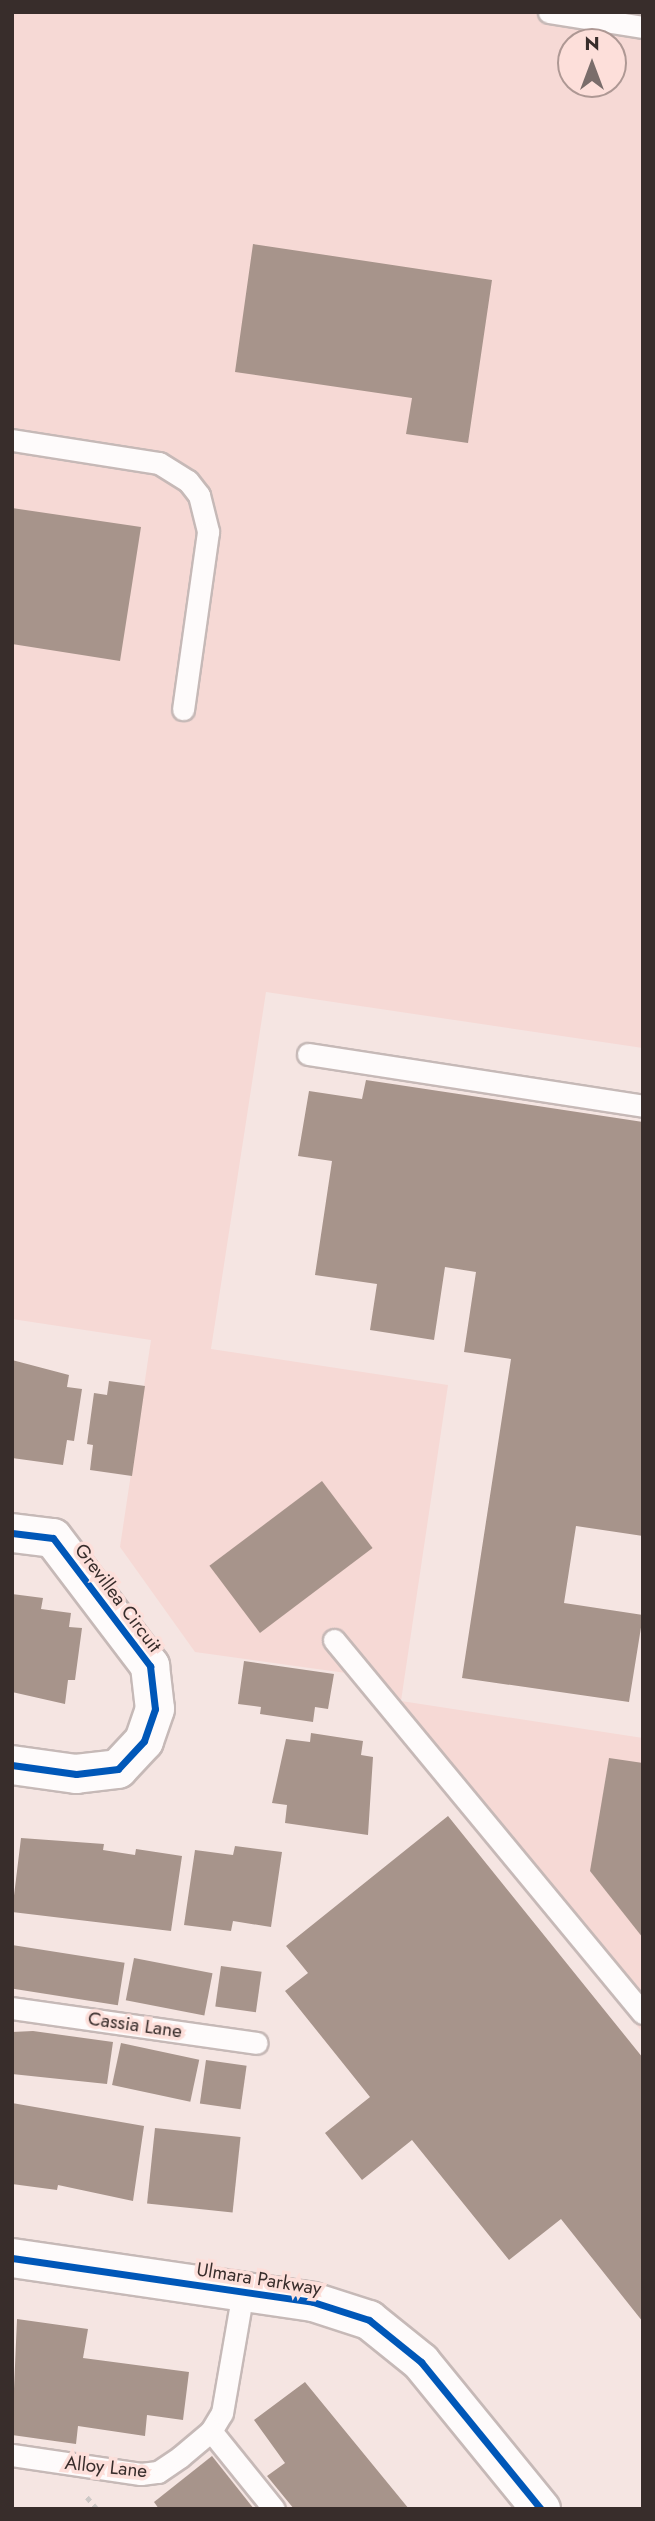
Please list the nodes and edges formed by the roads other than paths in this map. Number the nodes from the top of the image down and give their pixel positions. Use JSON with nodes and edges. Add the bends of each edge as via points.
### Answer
{"nodes":[{"id":1,"x":549,"y":12,"type":"edge"},
{"id":2,"x":643,"y":27,"type":"edge"},
{"id":3,"x":12,"y":440,"type":"edge"},
{"id":4,"x":183,"y":709,"type":"dead end"},
{"id":5,"x":308,"y":1054,"type":"dead end"},
{"id":6,"x":643,"y":1106,"type":"edge"},
{"id":7,"x":12,"y":1533,"type":"edge"},
{"id":8,"x":334,"y":1640,"type":"dead end"},
{"id":9,"x":12,"y":1765,"type":"edge"},
{"id":10,"x":12,"y":2008,"type":"edge"},
{"id":11,"x":643,"y":2013,"type":"edge"},
{"id":12,"x":257,"y":2043,"type":"dead end"},
{"id":13,"x":12,"y":2259,"type":"edge"},
{"id":14,"x":243,"y":2292,"type":"junction"},
{"id":15,"x":211,"y":2431,"type":"junction"},
{"id":16,"x":12,"y":2455,"type":"edge"},
{"id":17,"x":274,"y":2509,"type":"edge"},
{"id":18,"x":541,"y":2509,"type":"edge"}],
"edges":[{"from":1,"to":2,"type":"lane"},
{"from":3,"to":4,"type":"lane","via":[[159,463],[188,481],[198,495],[208,532]]},
{"from":5,"to":6,"type":"lane"},
{"from":7,"to":9,"type":"street","name":"Grevillea Circuit","via":[[53,1538],[150,1666],[155,1709],[144,1741],[118,1769],[76,1774]]},
{"from":8,"to":11,"type":"lane"},
{"from":10,"to":12,"type":"lane","name":"Cassia Lane"},
{"from":13,"to":14,"type":"street","name":"Ulmara Parkway"},
{"from":14,"to":15,"type":"lane","name":"Alloy Lane","via":[[227,2395]]},
{"from":14,"to":18,"type":"street","name":"Ulmara Parkway","via":[[344,2309],[395,2337]]},
{"from":15,"to":16,"type":"lane","name":"Alloy Lane","via":[[158,2472],[141,2474]]},
{"from":15,"to":17,"type":"lane"}]}
